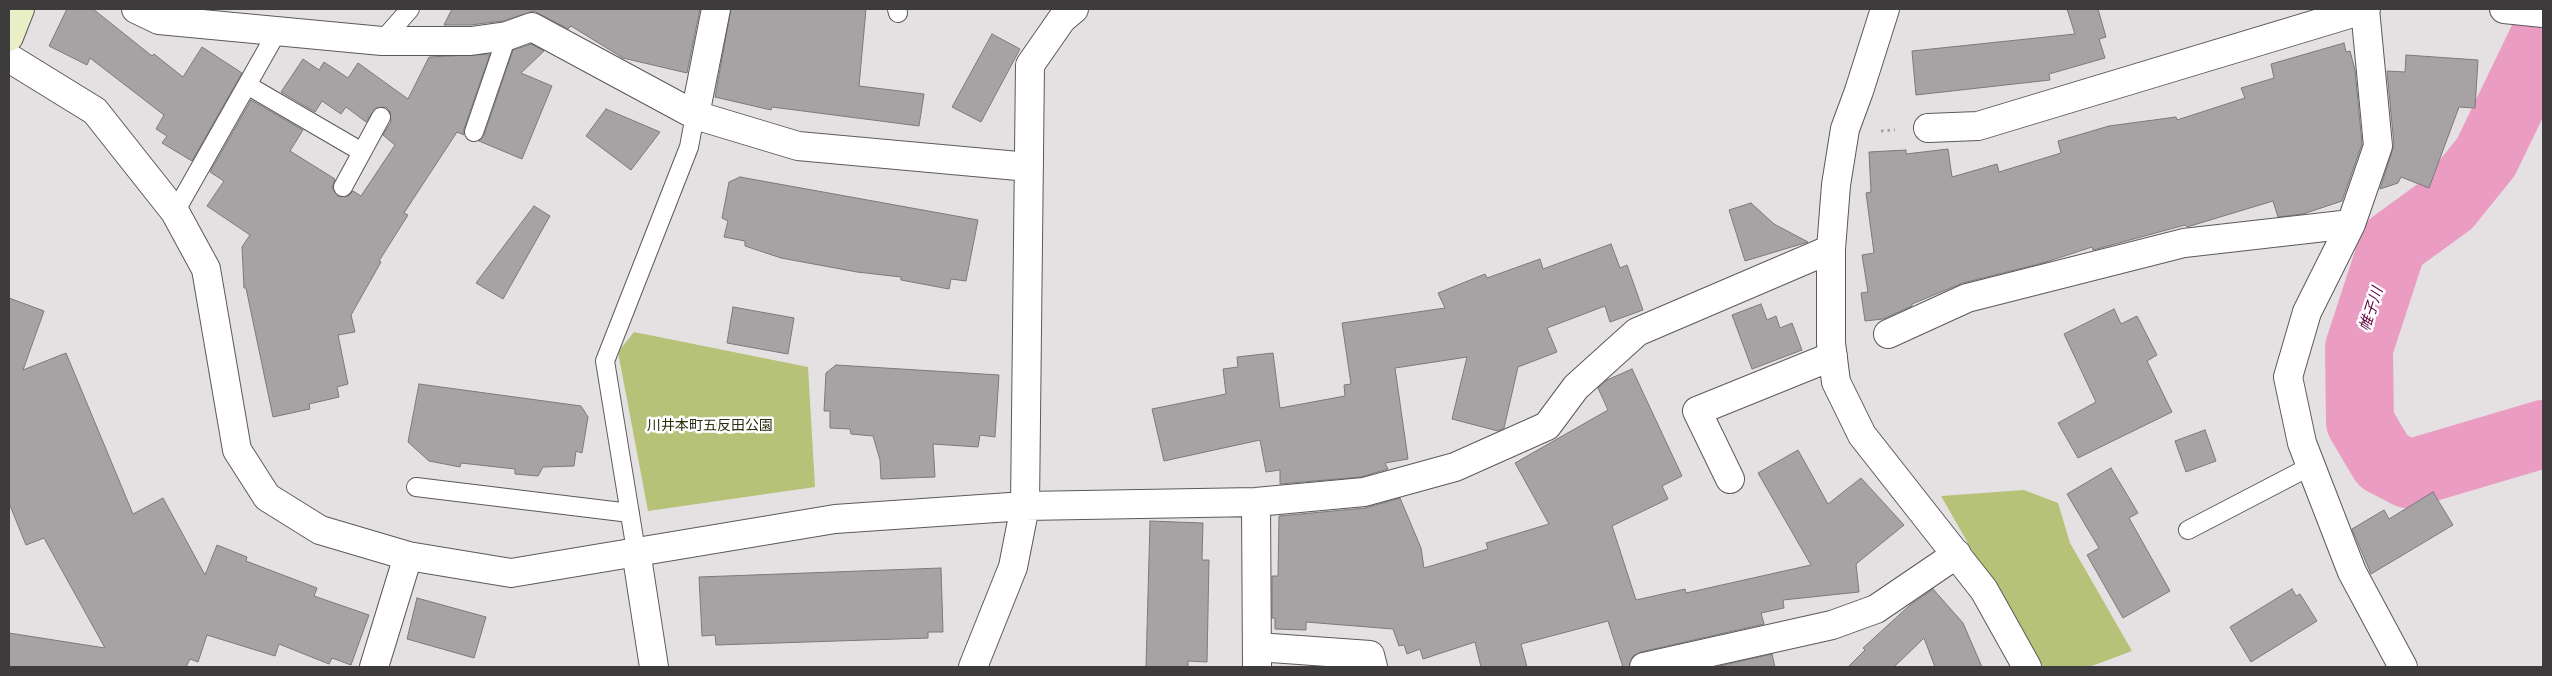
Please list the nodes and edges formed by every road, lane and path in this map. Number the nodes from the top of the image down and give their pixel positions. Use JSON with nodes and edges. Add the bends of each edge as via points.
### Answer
{"nodes":[{"id":1,"x":20,"y":9,"type":"edge"},
{"id":2,"x":136,"y":9,"type":"edge"},
{"id":3,"x":410,"y":9,"type":"edge"},
{"id":4,"x":716,"y":9,"type":"edge"},
{"id":5,"x":1074,"y":9,"type":"edge"},
{"id":6,"x":1885,"y":9,"type":"edge"},
{"id":7,"x":2365,"y":9,"type":"edge"},
{"id":8,"x":2504,"y":9,"type":"edge"},
{"id":9,"x":2538,"y":12,"type":"edge"},
{"id":10,"x":277,"y":32,"type":"junction"},
{"id":11,"x":507,"y":36,"type":"junction"},
{"id":12,"x":9,"y":37,"type":"edge"},
{"id":13,"x":382,"y":42,"type":"junction"},
{"id":14,"x":9,"y":58,"type":"edge"},
{"id":15,"x":247,"y":85,"type":"junction"},
{"id":16,"x":695,"y":116,"type":"junction"},
{"id":17,"x":381,"y":117,"type":"dead end"},
{"id":18,"x":1928,"y":128,"type":"dead end"},
{"id":19,"x":474,"y":132,"type":"dead end"},
{"id":20,"x":362,"y":152,"type":"junction"},
{"id":21,"x":1029,"y":167,"type":"junction"},
{"id":22,"x":343,"y":187,"type":"dead end"},
{"id":23,"x":175,"y":212,"type":"junction"},
{"id":24,"x":2351,"y":224,"type":"junction"},
{"id":25,"x":1831,"y":249,"type":"junction"},
{"id":26,"x":1888,"y":334,"type":"dead end"},
{"id":27,"x":1833,"y":356,"type":"junction"},
{"id":28,"x":2311,"y":466,"type":"junction"},
{"id":29,"x":1730,"y":479,"type":"dead end"},
{"id":30,"x":416,"y":487,"type":"dead end"},
{"id":31,"x":1256,"y":502,"type":"junction"},
{"id":32,"x":1025,"y":506,"type":"junction"},
{"id":33,"x":630,"y":513,"type":"junction"},
{"id":34,"x":2188,"y":530,"type":"dead end"},
{"id":35,"x":636,"y":551,"type":"junction"},
{"id":36,"x":1957,"y":554,"type":"junction"},
{"id":37,"x":408,"y":556,"type":"junction"},
{"id":38,"x":1257,"y":657,"type":"edge"},
{"id":39,"x":374,"y":667,"type":"edge"},
{"id":40,"x":654,"y":667,"type":"edge"},
{"id":41,"x":973,"y":667,"type":"edge"},
{"id":42,"x":1373,"y":667,"type":"edge"},
{"id":43,"x":1644,"y":667,"type":"edge"},
{"id":44,"x":2027,"y":667,"type":"edge"},
{"id":45,"x":2404,"y":667,"type":"edge"}],
"edges":[{"from":1,"to":12,"type":"street"},
{"from":2,"to":10,"type":"street","via":[[159,20]]},
{"from":3,"to":13,"type":"lane"},
{"from":4,"to":16,"type":"street"},
{"from":5,"to":21,"type":"street","via":[[1062,19],[1030,66]]},
{"from":6,"to":25,"type":"street","via":[[1844,129]]},
{"from":7,"to":18,"type":"street","via":[[1978,126]]},
{"from":7,"to":24,"type":"street","via":[[2378,146]]},
{"from":8,"to":9,"type":"street"},
{"from":10,"to":13,"type":"street"},
{"from":10,"to":15,"type":"lane"},
{"from":11,"to":13,"type":"street","via":[[471,41]]},
{"from":11,"to":16,"type":"street","via":[[532,27]]},
{"from":11,"to":19,"type":"lane"},
{"from":14,"to":23,"type":"street","via":[[94,110]]},
{"from":15,"to":20,"type":"lane"},
{"from":15,"to":23,"type":"lane"},
{"from":16,"to":21,"type":"street","via":[[798,146]]},
{"from":16,"to":33,"type":"lane","via":[[689,147],[605,362]]},
{"from":17,"to":20,"type":"lane"},
{"from":20,"to":22,"type":"lane"},
{"from":21,"to":32,"type":"street"},
{"from":23,"to":37,"type":"street","via":[[206,269],[237,450],[267,497],[320,530]]},
{"from":24,"to":26,"type":"street","via":[[2184,243],[1967,298]]},
{"from":24,"to":28,"type":"street","via":[[2307,312],[2288,377],[2302,443]]},
{"from":25,"to":27,"type":"street"},
{"from":25,"to":31,"type":"street","via":[[1637,332],[1576,387],[1547,426],[1464,463],[1364,492]]},
{"from":27,"to":29,"type":"street","via":[[1697,411]]},
{"from":27,"to":36,"type":"street","via":[[1836,382],[1862,435]]},
{"from":28,"to":34,"type":"lane"},
{"from":28,"to":45,"type":"street","via":[[2352,572]]},
{"from":30,"to":33,"type":"lane"},
{"from":31,"to":32,"type":"street"},
{"from":31,"to":38,"type":"street"},
{"from":32,"to":35,"type":"street","via":[[835,519]]},
{"from":32,"to":41,"type":"street","via":[[1012,567]]},
{"from":33,"to":35,"type":"lane"},
{"from":35,"to":37,"type":"street","via":[[511,573]]},
{"from":35,"to":40,"type":"street"},
{"from":36,"to":43,"type":"street","via":[[1876,609],[1832,625]]},
{"from":36,"to":44,"type":"street","via":[[1984,590]]},
{"from":37,"to":39,"type":"street"},
{"from":38,"to":42,"type":"street","via":[[1370,655]]}]}
